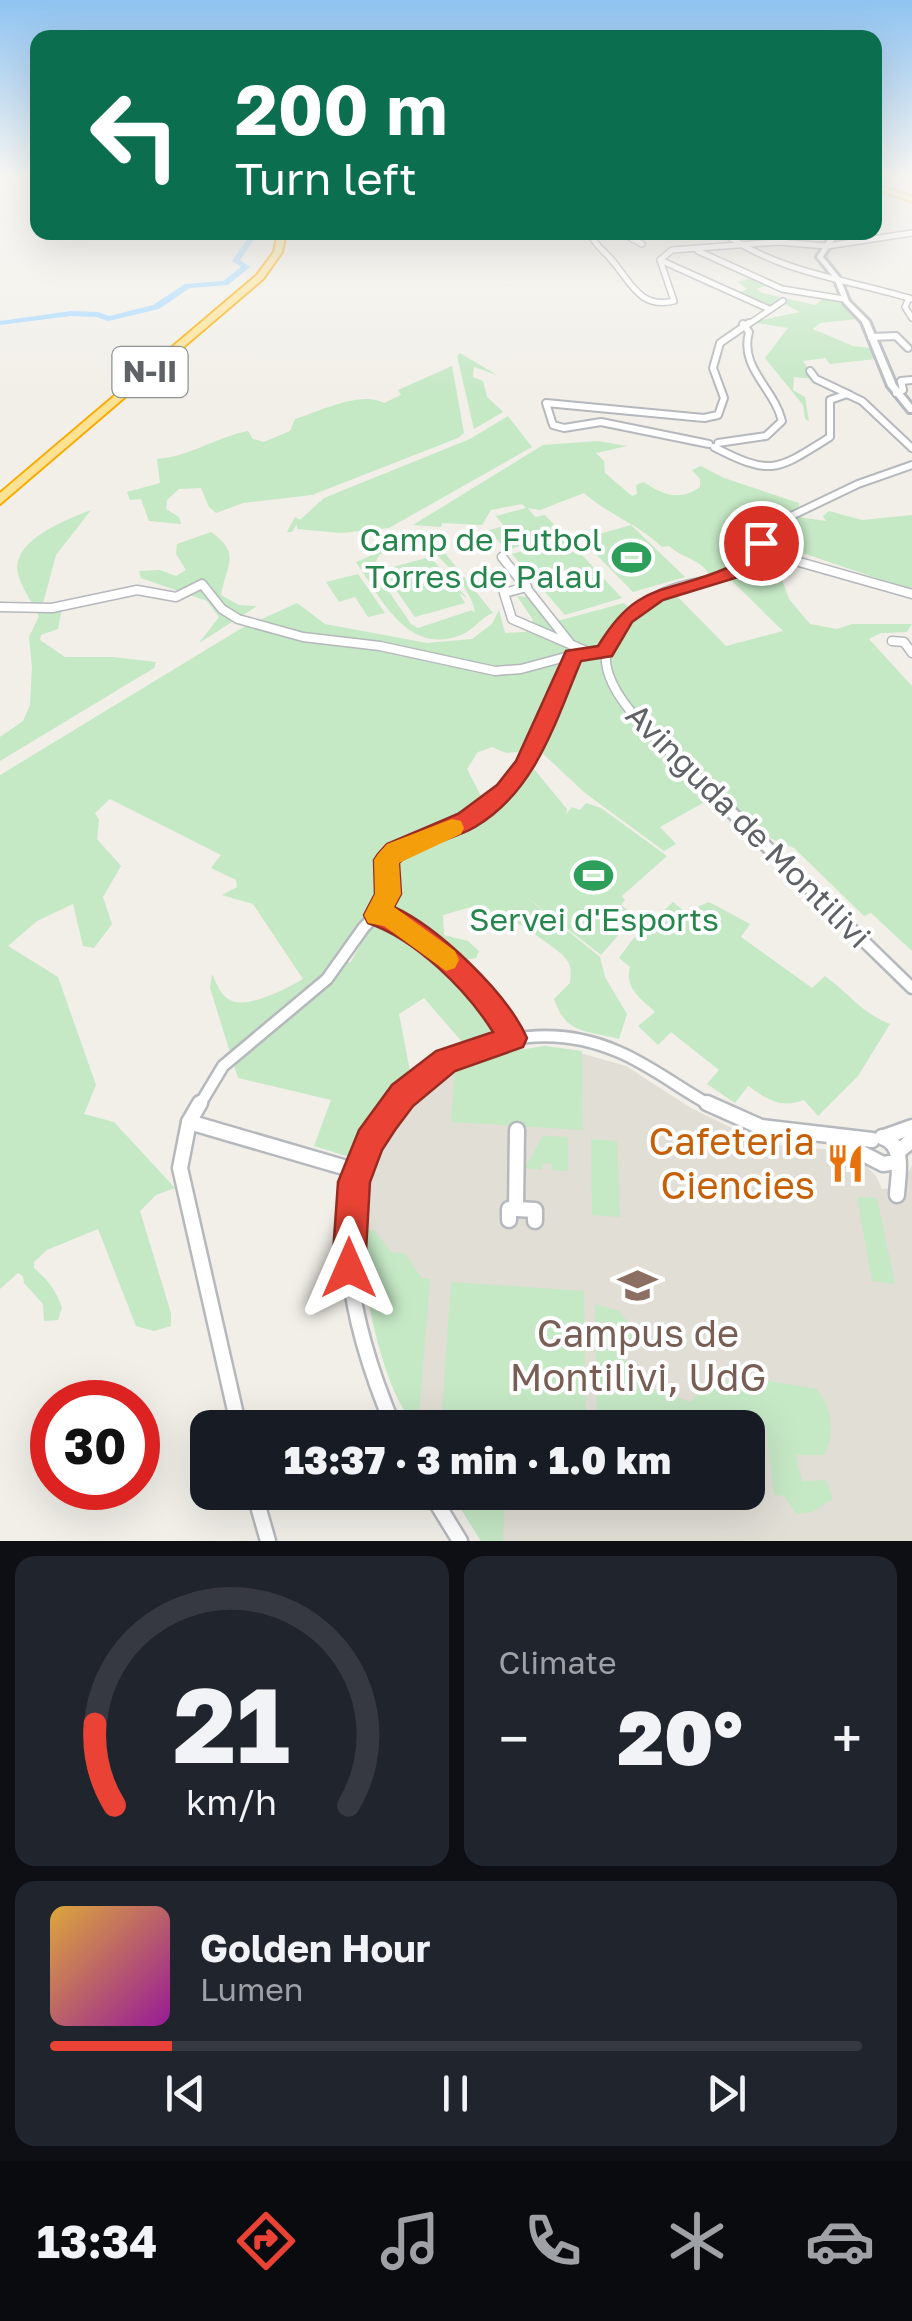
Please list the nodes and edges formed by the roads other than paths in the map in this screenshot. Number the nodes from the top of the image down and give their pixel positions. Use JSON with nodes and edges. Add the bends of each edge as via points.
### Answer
{"nodes":[{"id":1,"x":277,"y":249,"type":"edge"},
{"id":2,"x":601,"y":249,"type":"edge"},
{"id":3,"x":708,"y":249,"type":"edge"},
{"id":4,"x":749,"y":249,"type":"edge"},
{"id":5,"x":825,"y":249,"type":"edge"},
{"id":6,"x":698,"y":251,"type":"junction"},
{"id":7,"x":660,"y":260,"type":"junction"},
{"id":8,"x":837,"y":278,"type":"junction"},
{"id":9,"x":911,"y":298,"type":"edge"},
{"id":10,"x":844,"y":299,"type":"junction"},
{"id":11,"x":783,"y":300,"type":"dead end"},
{"id":12,"x":768,"y":309,"type":"junction"},
{"id":13,"x":912,"y":318,"type":"edge"},
{"id":14,"x":743,"y":324,"type":"junction"},
{"id":15,"x":872,"y":338,"type":"junction"},
{"id":16,"x":908,"y":346,"type":"edge"},
{"id":17,"x":810,"y":371,"type":"dead end"},
{"id":18,"x":912,"y":380,"type":"edge"},
{"id":19,"x":896,"y":392,"type":"junction"},
{"id":20,"x":850,"y":395,"type":"junction"},
{"id":21,"x":912,"y":410,"type":"edge"},
{"id":22,"x":714,"y":445,"type":"junction"},
{"id":23,"x":912,"y":448,"type":"edge"},
{"id":24,"x":912,"y":465,"type":"edge"},
{"id":25,"x":0,"y":500,"type":"edge"},
{"id":26,"x":756,"y":550,"type":"junction"},
{"id":27,"x":502,"y":557,"type":"dead end"},
{"id":28,"x":527,"y":587,"type":"junction"},
{"id":29,"x":912,"y":594,"type":"edge"},
{"id":30,"x":0,"y":607,"type":"edge"},
{"id":31,"x":271,"y":627,"type":"joint"},
{"id":32,"x":892,"y":641,"type":"dead end"},
{"id":33,"x":572,"y":650,"type":"junction"},
{"id":34,"x":604,"y":652,"type":"junction"},
{"id":35,"x":912,"y":653,"type":"edge"},
{"id":36,"x":377,"y":915,"type":"junction"},
{"id":37,"x":912,"y":988,"type":"edge"},
{"id":38,"x":513,"y":1038,"type":"junction"},
{"id":39,"x":189,"y":1122,"type":"junction"},
{"id":40,"x":912,"y":1127,"type":"edge"},
{"id":41,"x":516,"y":1130,"type":"dead end"},
{"id":42,"x":822,"y":1135,"type":"junction"},
{"id":43,"x":877,"y":1139,"type":"junction"},
{"id":44,"x":912,"y":1140,"type":"edge"},
{"id":45,"x":889,"y":1160,"type":"junction"},
{"id":46,"x":357,"y":1170,"type":"junction"},
{"id":47,"x":535,"y":1222,"type":"dead end"},
{"id":48,"x":235,"y":1410,"type":"edge"},
{"id":49,"x":386,"y":1410,"type":"edge"},
{"id":50,"x":259,"y":1510,"type":"edge"},
{"id":51,"x":441,"y":1510,"type":"edge"},
{"id":52,"x":268,"y":1541,"type":"edge"},
{"id":53,"x":460,"y":1541,"type":"edge"}],
"edges":[{"from":1,"to":25,"type":"highway","number":"N-II","via":[[251,286]]},
{"from":2,"to":7,"type":"street","via":[[640,297],[664,304],[674,301]]},
{"from":3,"to":6,"type":"street"},
{"from":4,"to":8,"type":"street","via":[[799,272]]},
{"from":5,"to":8,"type":"street","via":[[820,257]]},
{"from":6,"to":7,"type":"street","via":[[672,250]]},
{"from":6,"to":10,"type":"street","via":[[782,289]]},
{"from":7,"to":12,"type":"street"},
{"from":8,"to":9,"type":"street"},
{"from":8,"to":10,"type":"street"},
{"from":9,"to":13,"type":"street","via":[[905,306]]},
{"from":10,"to":15,"type":"street"},
{"from":11,"to":12,"type":"street"},
{"from":12,"to":14,"type":"street"},
{"from":14,"to":22,"type":"street","via":[[749,332],[744,354],[782,420],[766,436]]},
{"from":14,"to":22,"type":"street","via":[[716,351],[713,368],[724,398],[718,415],[546,403],[560,428],[601,422]]},
{"from":15,"to":16,"type":"street","via":[[896,336]]},
{"from":15,"to":19,"type":"street"},
{"from":17,"to":20,"type":"street"},
{"from":18,"to":19,"type":"street","via":[[901,381],[904,390]]},
{"from":19,"to":21,"type":"street"},
{"from":20,"to":22,"type":"street","via":[[830,400],[833,430],[827,441],[784,466],[751,466]]},
{"from":20,"to":23,"type":"street","via":[[864,400]]},
{"from":24,"to":26,"type":"street","via":[[780,522]]},
{"from":26,"to":29,"type":"street"},
{"from":26,"to":34,"type":"street","via":[[735,572],[656,596],[624,618]]},
{"from":27,"to":28,"type":"street"},
{"from":28,"to":33,"type":"street"},
{"from":28,"to":33,"type":"street","via":[[504,593],[512,619]]},
{"from":30,"to":31,"type":"street","via":[[34,610],[123,589],[176,597],[202,584],[232,616]]},
{"from":31,"to":33,"type":"street","via":[[496,671]]},
{"from":32,"to":35,"type":"street","via":[[904,642]]},
{"from":33,"to":34,"type":"street"},
{"from":33,"to":36,"type":"street","via":[[525,764],[505,791],[467,820],[386,860],[388,894]]},
{"from":34,"to":37,"type":"street","name":"Avinguda de Montilivi","via":[[606,674],[630,712]]},
{"from":36,"to":38,"type":"street","via":[[390,916],[440,954]]},
{"from":36,"to":39,"type":"street","via":[[327,979],[223,1066]]},
{"from":38,"to":42,"type":"street","via":[[604,1046],[747,1123]]},
{"from":38,"to":46,"type":"street","via":[[425,1075],[384,1120]]},
{"from":39,"to":46,"type":"street"},
{"from":39,"to":48,"type":"street","via":[[180,1168],[183,1192]]},
{"from":40,"to":43,"type":"street"},
{"from":41,"to":47,"type":"street","via":[[512,1215],[535,1210]]},
{"from":42,"to":43,"type":"street"},
{"from":42,"to":45,"type":"street"},
{"from":43,"to":45,"type":"street","via":[[870,1150]]},
{"from":43,"to":45,"type":"street","via":[[894,1143]]},
{"from":44,"to":45,"type":"street"},
{"from":46,"to":49,"type":"street","via":[[350,1198],[349,1284]]},
{"from":50,"to":52,"type":"street"},
{"from":51,"to":53,"type":"street"}]}
